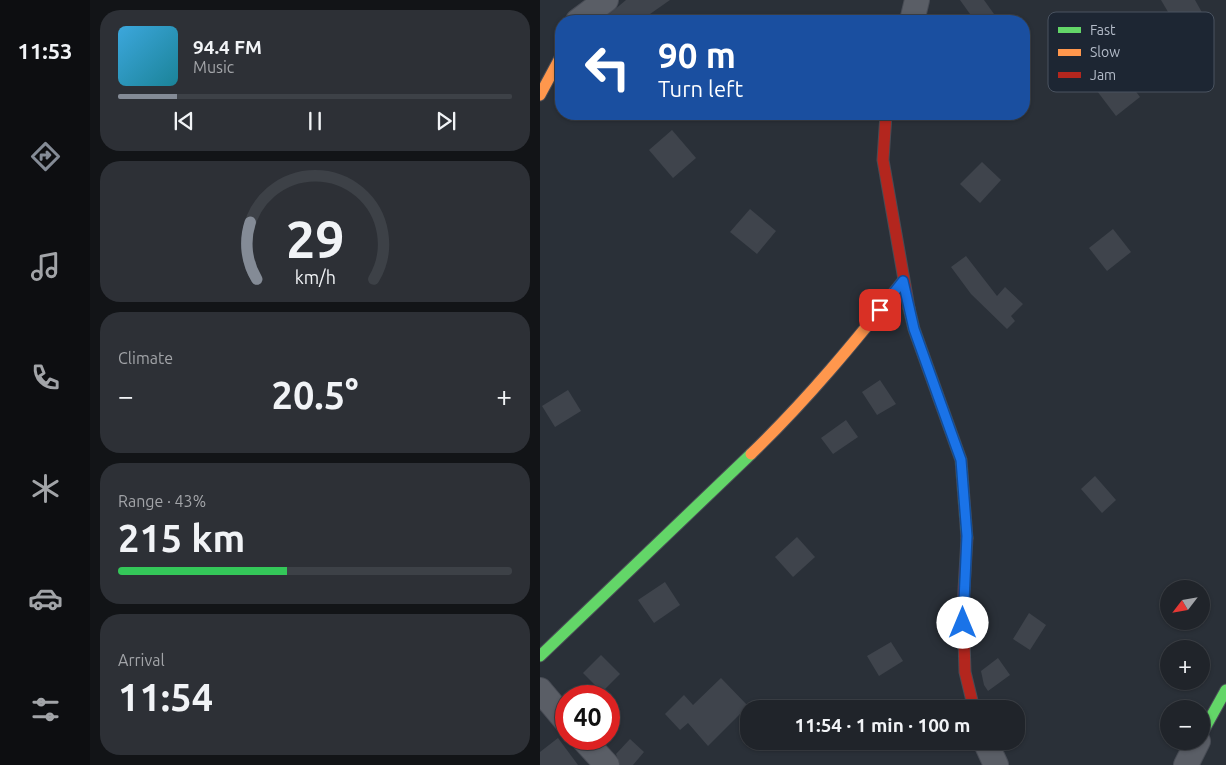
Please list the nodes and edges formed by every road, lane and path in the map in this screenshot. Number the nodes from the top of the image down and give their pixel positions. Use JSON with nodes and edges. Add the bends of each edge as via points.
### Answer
{"nodes":[{"id":1,"x":606,"y":0,"type":"edge"},
{"id":2,"x":917,"y":0,"type":"edge"},
{"id":3,"x":586,"y":15,"type":"edge"},
{"id":4,"x":913,"y":15,"type":"edge"},
{"id":5,"x":555,"y":67,"type":"edge"},
{"id":6,"x":540,"y":95,"type":"edge"},
{"id":7,"x":886,"y":120,"type":"edge"},
{"id":8,"x":903,"y":281,"type":"junction"},
{"id":9,"x":540,"y":656,"type":"edge"},
{"id":10,"x":540,"y":690,"type":"edge"},
{"id":11,"x":1226,"y":690,"type":"edge"},
{"id":12,"x":972,"y":700,"type":"edge"},
{"id":13,"x":555,"y":708,"type":"edge"},
{"id":14,"x":593,"y":750,"type":"edge"},
{"id":15,"x":989,"y":750,"type":"edge"},
{"id":16,"x":1191,"y":752,"type":"edge"},
{"id":17,"x":607,"y":765,"type":"edge"},
{"id":18,"x":996,"y":765,"type":"edge"}],
"edges":[{"from":1,"to":3,"type":"street"},
{"from":2,"to":4,"type":"street"},
{"from":5,"to":6,"type":"street"},
{"from":7,"to":8,"type":"street","via":[[883,160]]},
{"from":8,"to":9,"type":"street","via":[[794,413]]},
{"from":8,"to":12,"type":"street","via":[[914,329],[961,460],[967,536],[963,607],[965,672]]},
{"from":10,"to":13,"type":"street"},
{"from":11,"to":16,"type":"street"},
{"from":14,"to":17,"type":"street"},
{"from":15,"to":18,"type":"street"}]}
